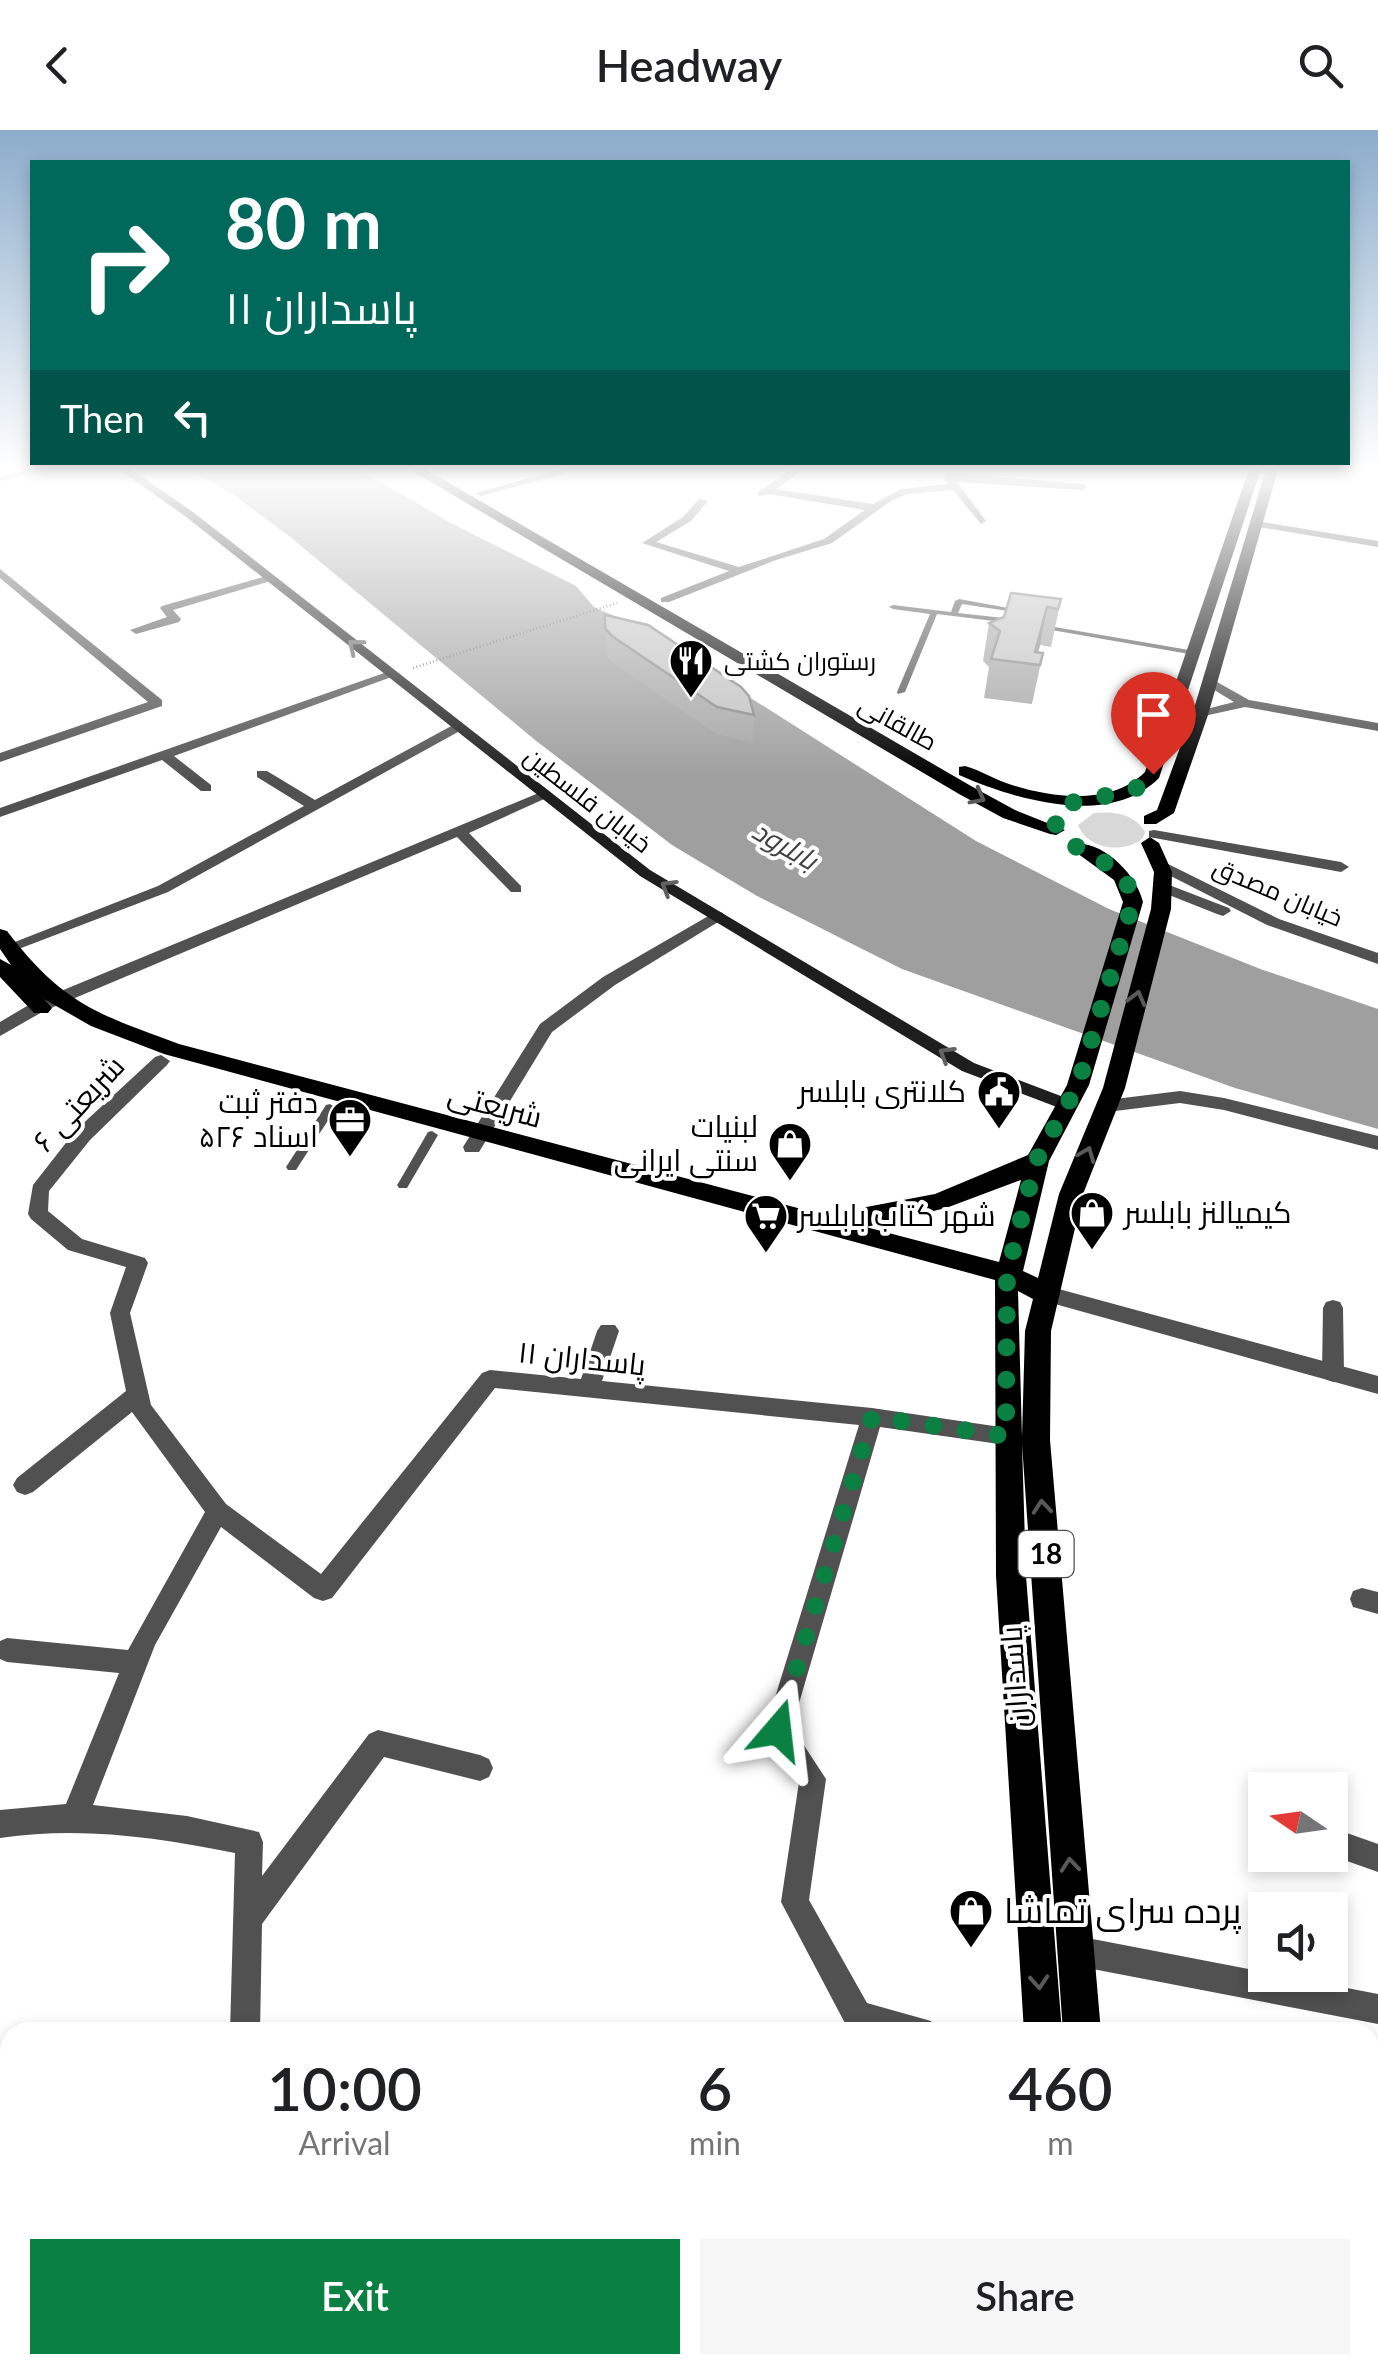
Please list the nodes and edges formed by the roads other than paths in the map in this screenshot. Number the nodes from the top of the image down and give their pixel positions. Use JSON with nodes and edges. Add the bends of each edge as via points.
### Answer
{"nodes":[{"id":1,"x":261,"y":571,"type":"edge"},
{"id":2,"x":591,"y":571,"type":"edge"},
{"id":3,"x":614,"y":571,"type":"edge"},
{"id":4,"x":738,"y":571,"type":"edge"},
{"id":5,"x":1222,"y":571,"type":"edge"},
{"id":6,"x":1243,"y":571,"type":"edge"},
{"id":7,"x":0,"y":572,"type":"edge"},
{"id":8,"x":270,"y":578,"type":"junction"},
{"id":9,"x":665,"y":600,"type":"junction"},
{"id":10,"x":893,"y":606,"type":"dead end"},
{"id":11,"x":934,"y":612,"type":"junction"},
{"id":12,"x":954,"y":614,"type":"junction"},
{"id":13,"x":1037,"y":618,"type":"junction"},
{"id":14,"x":1016,"y":622,"type":"edge"},
{"id":15,"x":1028,"y":624,"type":"edge"},
{"id":16,"x":136,"y":630,"type":"dead end"},
{"id":17,"x":1195,"y":653,"type":"junction"},
{"id":18,"x":392,"y":675,"type":"junction"},
{"id":19,"x":1210,"y":682,"type":"junction"},
{"id":20,"x":902,"y":692,"type":"dead end"},
{"id":21,"x":1245,"y":703,"type":"junction"},
{"id":22,"x":1200,"y":714,"type":"junction"},
{"id":23,"x":460,"y":727,"type":"junction"},
{"id":24,"x":1378,"y":727,"type":"edge"},
{"id":25,"x":162,"y":754,"type":"junction"},
{"id":26,"x":0,"y":758,"type":"edge"},
{"id":27,"x":262,"y":774,"type":"dead end"},
{"id":28,"x":206,"y":788,"type":"dead end"},
{"id":29,"x":1024,"y":793,"type":"junction"},
{"id":30,"x":546,"y":795,"type":"junction"},
{"id":31,"x":1082,"y":801,"type":"junction"},
{"id":32,"x":316,"y":808,"type":"junction"},
{"id":33,"x":0,"y":813,"type":"edge"},
{"id":34,"x":1009,"y":814,"type":"junction"},
{"id":35,"x":1056,"y":830,"type":"junction"},
{"id":36,"x":459,"y":832,"type":"junction"},
{"id":37,"x":1143,"y":841,"type":"junction"},
{"id":38,"x":1080,"y":848,"type":"junction"},
{"id":39,"x":1160,"y":865,"type":"junction"},
{"id":40,"x":1341,"y":868,"type":"dead end"},
{"id":41,"x":516,"y":889,"type":"dead end"},
{"id":42,"x":1162,"y":899,"type":"junction"},
{"id":43,"x":1133,"y":902,"type":"joint"},
{"id":44,"x":717,"y":916,"type":"junction"},
{"id":45,"x":3,"y":949,"type":"edge"},
{"id":46,"x":1378,"y":959,"type":"edge"},
{"id":47,"x":1378,"y":969,"type":"edge"},
{"id":48,"x":48,"y":1003,"type":"junction"},
{"id":49,"x":0,"y":1030,"type":"edge"},
{"id":50,"x":161,"y":1061,"type":"junction"},
{"id":51,"x":1073,"y":1095,"type":"junction"},
{"id":52,"x":1110,"y":1097,"type":"junction"},
{"id":53,"x":330,"y":1108,"type":"junction"},
{"id":54,"x":432,"y":1135,"type":"junction"},
{"id":55,"x":475,"y":1140,"type":"junction"},
{"id":56,"x":1378,"y":1143,"type":"edge"},
{"id":57,"x":1036,"y":1161,"type":"junction"},
{"id":58,"x":292,"y":1167,"type":"dead end"},
{"id":59,"x":403,"y":1185,"type":"dead end"},
{"id":60,"x":814,"y":1224,"type":"junction"},
{"id":61,"x":1006,"y":1283,"type":"junction"},
{"id":62,"x":1044,"y":1293,"type":"junction"},
{"id":63,"x":1332,"y":1308,"type":"dead end"},
{"id":64,"x":608,"y":1331,"type":"dead end"},
{"id":65,"x":1333,"y":1373,"type":"junction"},
{"id":66,"x":1378,"y":1386,"type":"edge"},
{"id":67,"x":588,"y":1390,"type":"junction"},
{"id":68,"x":138,"y":1394,"type":"junction"},
{"id":69,"x":872,"y":1417,"type":"junction"},
{"id":70,"x":1006,"y":1436,"type":"junction"},
{"id":71,"x":25,"y":1485,"type":"dead end"},
{"id":72,"x":218,"y":1511,"type":"junction"},
{"id":73,"x":7,"y":1650,"type":"dead end"},
{"id":74,"x":136,"y":1662,"type":"junction"},
{"id":75,"x":480,"y":1768,"type":"dead end"},
{"id":76,"x":74,"y":1819,"type":"junction"},
{"id":77,"x":0,"y":1824,"type":"edge"},
{"id":78,"x":1348,"y":1847,"type":"edge"},
{"id":79,"x":1378,"y":1858,"type":"edge"},
{"id":80,"x":248,"y":1920,"type":"junction"},
{"id":81,"x":1078,"y":1951,"type":"junction"},
{"id":82,"x":1378,"y":2009,"type":"edge"},
{"id":83,"x":245,"y":2022,"type":"edge"},
{"id":84,"x":881,"y":2022,"type":"edge"},
{"id":85,"x":1042,"y":2022,"type":"edge"},
{"id":86,"x":1082,"y":2022,"type":"edge"}],
"edges":[{"from":1,"to":8,"type":"main road","name":"خیابان فلسطین"},
{"from":2,"to":34,"type":"main road","name":"طالقانی","one_way":true},
{"from":3,"to":9,"type":"main road","name":"طالقانی"},
{"from":4,"to":9,"type":"street"},
{"from":5,"to":17,"type":"main road"},
{"from":6,"to":19,"type":"main road"},
{"from":7,"to":26,"type":"street","via":[[156,703]]},
{"from":8,"to":16,"type":"street","via":[[166,608],[175,620]]},
{"from":18,"to":8,"type":"main road","name":"خیابان فلسطین","one_way":true},
{"from":9,"to":29,"type":"main road","name":"طالقانی","via":[[981,780]]},
{"from":10,"to":11,"type":"lane"},
{"from":11,"to":12,"type":"lane"},
{"from":11,"to":20,"type":"lane"},
{"from":12,"to":13,"type":"lane","via":[[959,601]]},
{"from":12,"to":14,"type":"lane"},
{"from":13,"to":15,"type":"lane"},
{"from":13,"to":17,"type":"lane"},
{"from":17,"to":31,"type":"main road","via":[[1150,780]]},
{"from":18,"to":23,"type":"main road","name":"خیابان فلسطین"},
{"from":18,"to":25,"type":"street"},
{"from":19,"to":21,"type":"street"},
{"from":19,"to":22,"type":"main road"},
{"from":21,"to":22,"type":"street"},
{"from":21,"to":24,"type":"street"},
{"from":22,"to":37,"type":"main road","via":[[1165,813]]},
{"from":23,"to":30,"type":"main road","name":"خیابان فلسطین"},
{"from":23,"to":32,"type":"street"},
{"from":25,"to":28,"type":"street"},
{"from":25,"to":33,"type":"street"},
{"from":27,"to":32,"type":"street"},
{"from":29,"to":31,"type":"main road","name":"طالقانی"},
{"from":29,"to":34,"type":"main road","via":[[1026,808]]},
{"from":30,"to":36,"type":"street"},
{"from":44,"to":30,"type":"main road","name":"خیابان فلسطین","one_way":true,"via":[[644,873]]},
{"from":31,"to":35,"type":"main road","via":[[1056,814]]},
{"from":31,"to":37,"type":"main road","name":"طالقانی","via":[[1122,804]]},
{"from":32,"to":45,"type":"street","via":[[163,889]]},
{"from":34,"to":35,"type":"main road","name":"طالقانی"},
{"from":35,"to":38,"type":"main road","name":"طالقانی"},
{"from":36,"to":41,"type":"street"},
{"from":36,"to":48,"type":"street"},
{"from":37,"to":38,"type":"main road","via":[[1106,854]]},
{"from":37,"to":39,"type":"main road"},
{"from":37,"to":40,"type":"street"},
{"from":38,"to":43,"type":"main road","name":"طالقانی","via":[[1120,874]]},
{"from":39,"to":42,"type":"main road"},
{"from":39,"to":46,"type":"street","name":"خیابان مصدق","via":[[1273,922]]},
{"from":42,"to":47,"type":"street","name":"خیابان مصدق"},
{"from":52,"to":42,"type":"main road","name":"پاسداران","one_way":true},
{"from":43,"to":51,"type":"main road","name":"پاسداران"},
{"from":51,"to":44,"type":"main road","name":"خیابان فلسطین","one_way":true,"via":[[968,1067]]},
{"from":44,"to":55,"type":"street","via":[[546,1028]]},
{"from":45,"to":48,"type":"main road","name":"شریعتی"},
{"from":48,"to":49,"type":"street"},
{"from":48,"to":50,"type":"main road","name":"شریعتی","via":[[114,1045]]},
{"from":48,"to":55,"type":"main road","name":"شریعتی","via":[[172,1050]]},
{"from":50,"to":53,"type":"main road","name":"شریعتی"},
{"from":50,"to":68,"type":"street","name":"شریعتی ۶","via":[[83,1135],[40,1190],[38,1214],[75,1245],[138,1263],[120,1313]]},
{"from":51,"to":57,"type":"main road","name":"پاسداران","number":"18"},
{"from":52,"to":56,"type":"street","via":[[1224,1104]]},
{"from":62,"to":52,"type":"main road","name":"پاسداران","number":"18","one_way":true,"via":[[1071,1194]]},
{"from":53,"to":54,"type":"main road","name":"شریعتی"},
{"from":53,"to":58,"type":"lane"},
{"from":54,"to":55,"type":"main road","name":"شریعتی"},
{"from":54,"to":59,"type":"lane"},
{"from":55,"to":60,"type":"main road","name":"شریعتی"},
{"from":55,"to":61,"type":"main road","name":"شریعتی"},
{"from":57,"to":60,"type":"main road","via":[[958,1198],[878,1218]]},
{"from":57,"to":61,"type":"main road","name":"پاسداران","number":"18"},
{"from":60,"to":61,"type":"main road","name":"شریعتی"},
{"from":61,"to":62,"type":"main road"},
{"from":61,"to":70,"type":"main road","name":"پاسداران","number":"18"},
{"from":62,"to":65,"type":"street"},
{"from":81,"to":62,"type":"main road","name":"پاسداران","number":"18","one_way":true,"via":[[1036,1440]]},
{"from":63,"to":65,"type":"street"},
{"from":64,"to":67,"type":"street"},
{"from":65,"to":66,"type":"street"},
{"from":67,"to":69,"type":"street","name":"پاسداران ۱۱"},
{"from":67,"to":72,"type":"street","name":"پاسداران ۱۱","via":[[490,1379],[323,1590]]},
{"from":68,"to":71,"type":"street"},
{"from":68,"to":72,"type":"street","name":"شریعتی ۶","via":[[141,1408]]},
{"from":69,"to":70,"type":"street","name":"پاسداران ۱۱"},
{"from":69,"to":84,"type":"street","via":[[778,1730],[813,1779],[795,1902],[858,2016]]},
{"from":70,"to":85,"type":"main road","name":"پاسداران","number":"18","one_way":true},
{"from":72,"to":74,"type":"street"},
{"from":73,"to":74,"type":"street"},
{"from":74,"to":76,"type":"street"},
{"from":75,"to":80,"type":"street","via":[[378,1744]]},
{"from":76,"to":77,"type":"street"},
{"from":76,"to":80,"type":"street","via":[[150,1822],[248,1842]]},
{"from":78,"to":79,"type":"street"},
{"from":80,"to":83,"type":"street"},
{"from":81,"to":82,"type":"street"},
{"from":81,"to":86,"type":"main road","name":"پاسداران","number":"18"}]}
